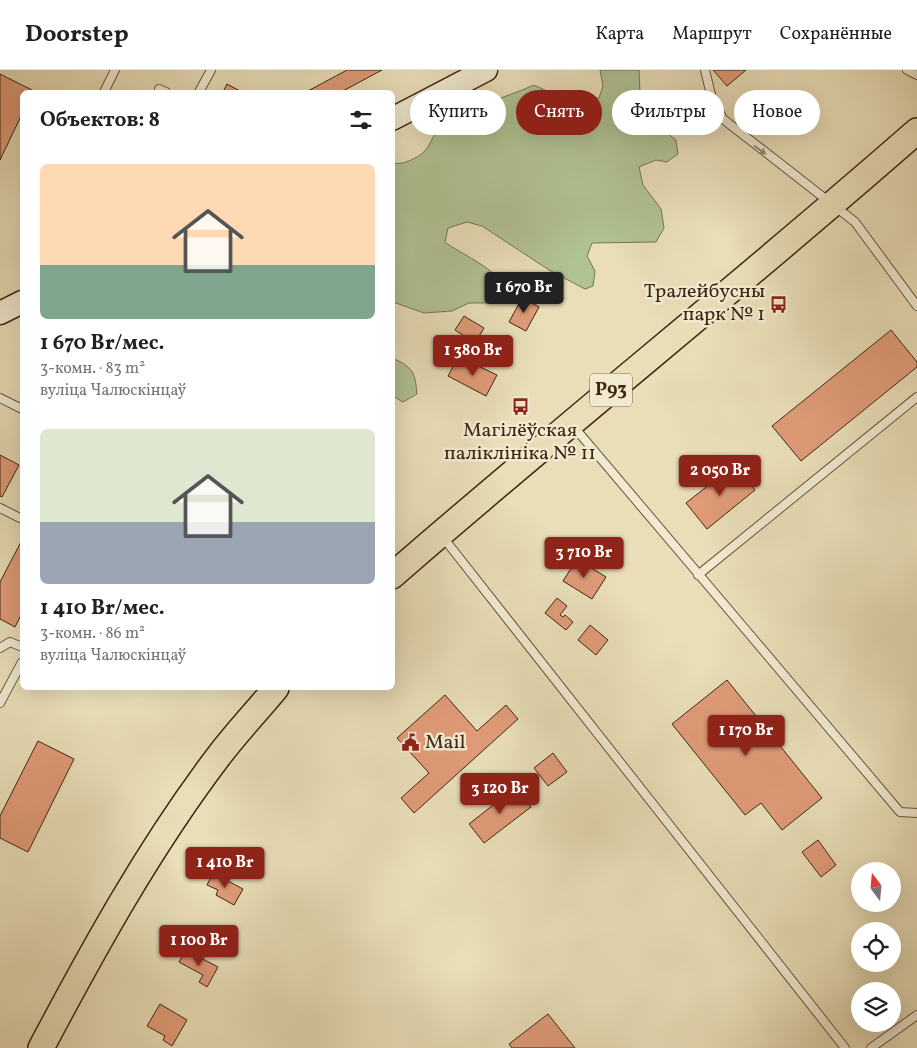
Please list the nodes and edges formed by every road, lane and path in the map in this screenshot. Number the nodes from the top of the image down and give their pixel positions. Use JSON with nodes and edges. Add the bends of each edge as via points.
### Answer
{"nodes":[{"id":1,"x":115,"y":70,"type":"edge"},
{"id":2,"x":211,"y":70,"type":"edge"},
{"id":3,"x":486,"y":70,"type":"edge"},
{"id":4,"x":705,"y":70,"type":"edge"},
{"id":5,"x":907,"y":70,"type":"edge"},
{"id":6,"x":917,"y":75,"type":"edge"},
{"id":7,"x":105,"y":90,"type":"edge"},
{"id":8,"x":199,"y":90,"type":"edge"},
{"id":9,"x":395,"y":117,"type":"edge"},
{"id":10,"x":917,"y":131,"type":"edge"},
{"id":11,"x":832,"y":206,"type":"junction"},
{"id":12,"x":20,"y":303,"type":"edge"},
{"id":13,"x":917,"y":306,"type":"edge"},
{"id":14,"x":0,"y":312,"type":"edge"},
{"id":15,"x":917,"y":397,"type":"edge"},
{"id":16,"x":0,"y":398,"type":"edge"},
{"id":17,"x":20,"y":408,"type":"edge"},
{"id":18,"x":571,"y":423,"type":"junction"},
{"id":19,"x":0,"y":508,"type":"edge"},
{"id":20,"x":20,"y":518,"type":"edge"},
{"id":21,"x":441,"y":534,"type":"junction"},
{"id":22,"x":395,"y":573,"type":"edge"},
{"id":23,"x":698,"y":575,"type":"junction"},
{"id":24,"x":20,"y":645,"type":"edge"},
{"id":25,"x":0,"y":648,"type":"edge"},
{"id":26,"x":20,"y":666,"type":"edge"},
{"id":27,"x":274,"y":690,"type":"edge"},
{"id":28,"x":0,"y":703,"type":"edge"},
{"id":29,"x":917,"y":813,"type":"edge"},
{"id":30,"x":917,"y":1015,"type":"edge"},
{"id":31,"x":41,"y":1048,"type":"edge"},
{"id":32,"x":845,"y":1048,"type":"edge"},
{"id":33,"x":871,"y":1048,"type":"edge"}],
"edges":[{"from":1,"to":7,"type":"lane"},
{"from":2,"to":8,"type":"lane"},
{"from":3,"to":9,"type":"main road"},
{"from":4,"to":11,"type":"lane","one_way":true,"via":[[712,99],[722,119]]},
{"from":5,"to":6,"type":"lane"},
{"from":10,"to":11,"type":"main road","number":"Р93"},
{"from":11,"to":13,"type":"lane","via":[[855,222]]},
{"from":11,"to":18,"type":"main road","number":"Р93"},
{"from":12,"to":14,"type":"main road"},
{"from":15,"to":23,"type":"lane"},
{"from":16,"to":17,"type":"lane"},
{"from":18,"to":21,"type":"main road","number":"Р93"},
{"from":18,"to":23,"type":"lane"},
{"from":19,"to":20,"type":"lane"},
{"from":21,"to":22,"type":"main road","number":"Р93"},
{"from":21,"to":32,"type":"lane"},
{"from":23,"to":29,"type":"lane","via":[[900,812]]},
{"from":24,"to":25,"type":"lane","via":[[10,642]]},
{"from":26,"to":28,"type":"lane"},
{"from":27,"to":31,"type":"main road","via":[[218,756],[170,824],[119,906]]},
{"from":30,"to":33,"type":"lane"}]}
